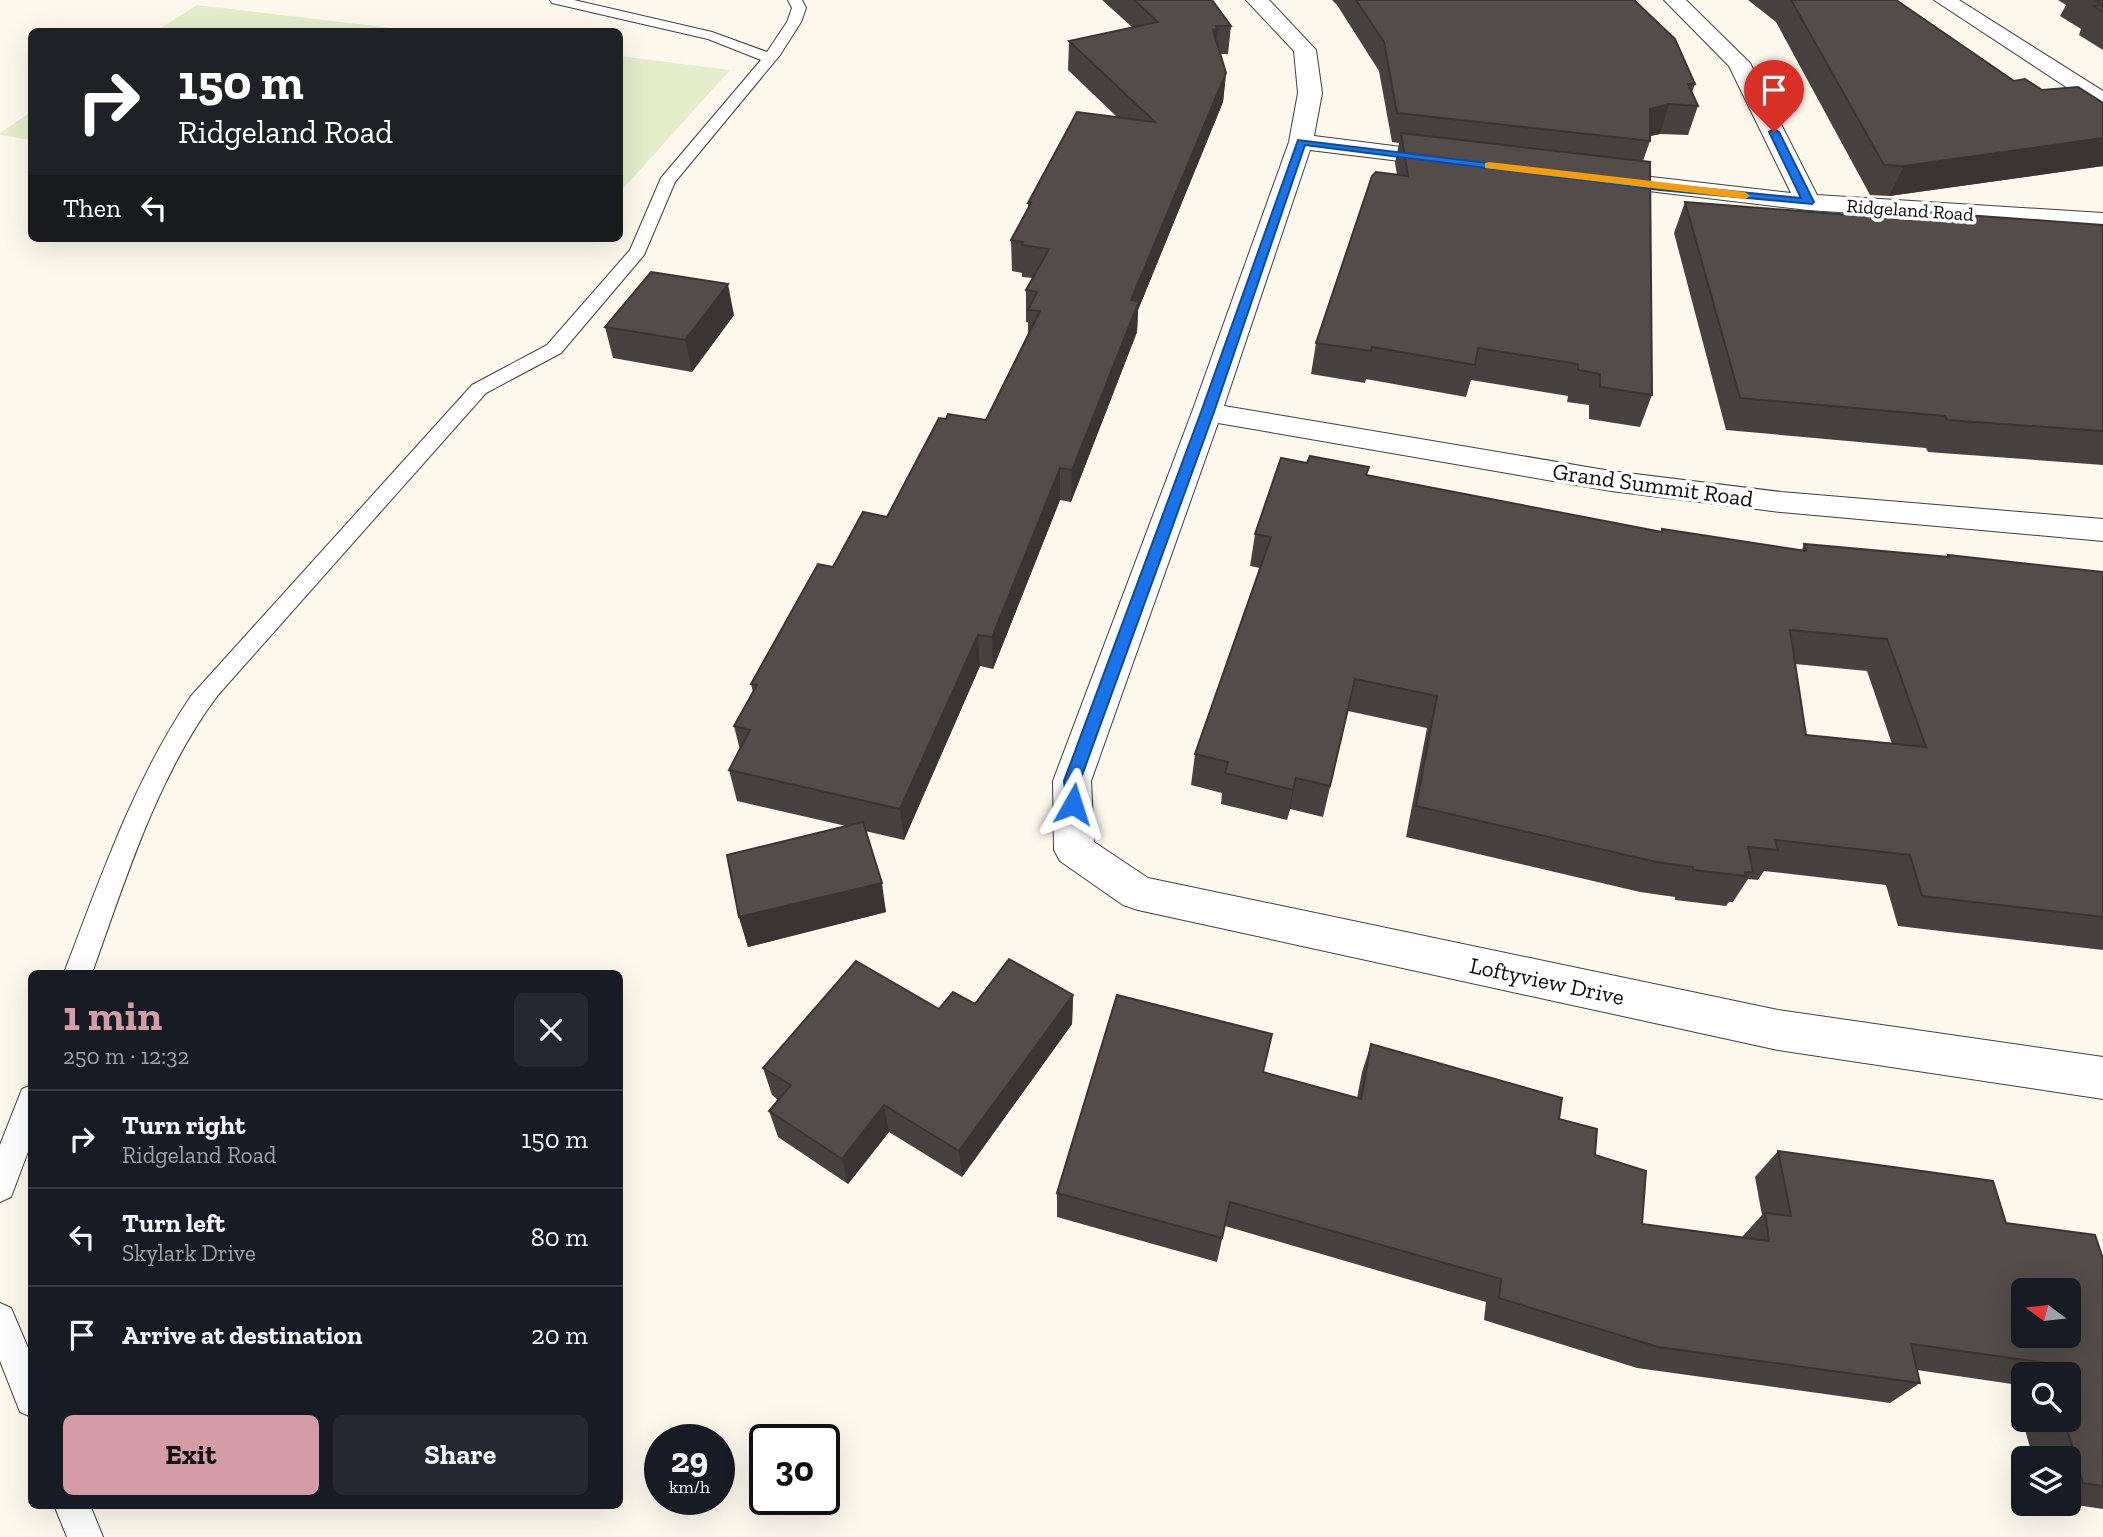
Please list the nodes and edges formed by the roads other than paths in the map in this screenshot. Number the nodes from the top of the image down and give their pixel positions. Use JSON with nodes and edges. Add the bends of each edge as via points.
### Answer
{"nodes":[{"id":1,"x":557,"y":0,"type":"edge"},
{"id":2,"x":795,"y":0,"type":"edge"},
{"id":3,"x":1257,"y":0,"type":"edge"},
{"id":4,"x":1674,"y":0,"type":"edge"},
{"id":5,"x":1944,"y":0,"type":"edge"},
{"id":6,"x":770,"y":58,"type":"junction"},
{"id":7,"x":2103,"y":101,"type":"edge"},
{"id":8,"x":1301,"y":142,"type":"junction"},
{"id":9,"x":1467,"y":163,"type":"edge"},
{"id":10,"x":1577,"y":177,"type":"edge"},
{"id":11,"x":1808,"y":202,"type":"junction"},
{"id":12,"x":2103,"y":221,"type":"edge"},
{"id":13,"x":1207,"y":412,"type":"junction"},
{"id":14,"x":2103,"y":530,"type":"edge"},
{"id":15,"x":79,"y":970,"type":"edge"},
{"id":16,"x":2103,"y":1078,"type":"edge"},
{"id":17,"x":28,"y":1109,"type":"edge"},
{"id":18,"x":0,"y":1187,"type":"edge"},
{"id":19,"x":0,"y":1319,"type":"edge"},
{"id":20,"x":28,"y":1390,"type":"edge"},
{"id":21,"x":74,"y":1509,"type":"edge"},
{"id":22,"x":85,"y":1537,"type":"edge"}],
"edges":[{"from":1,"to":6,"type":"lane","via":[[712,36]]},
{"from":2,"to":6,"type":"lane","via":[[799,8],[794,22]]},
{"from":3,"to":8,"type":"street","via":[[1305,50],[1310,93]]},
{"from":4,"to":11,"type":"street","via":[[1739,63]]},
{"from":5,"to":7,"type":"street"},
{"from":6,"to":15,"type":"lane","via":[[667,181],[638,251],[554,349],[479,389],[192,713],[136,820]]},
{"from":8,"to":9,"type":"street"},
{"from":8,"to":13,"type":"street"},
{"from":10,"to":11,"type":"street","name":"Ridgeland Road"},
{"from":11,"to":12,"type":"street","name":"Ridgeland Road"},
{"from":13,"to":14,"type":"street","name":"Grand Summit Road","via":[[1611,481],[1781,502]]},
{"from":13,"to":16,"type":"street","name":"Loftyview Drive","via":[[1072,781],[1074,850],[1138,893],[1778,1030]]},
{"from":17,"to":18,"type":"lane"},
{"from":19,"to":20,"type":"lane"},
{"from":21,"to":22,"type":"lane"}]}
